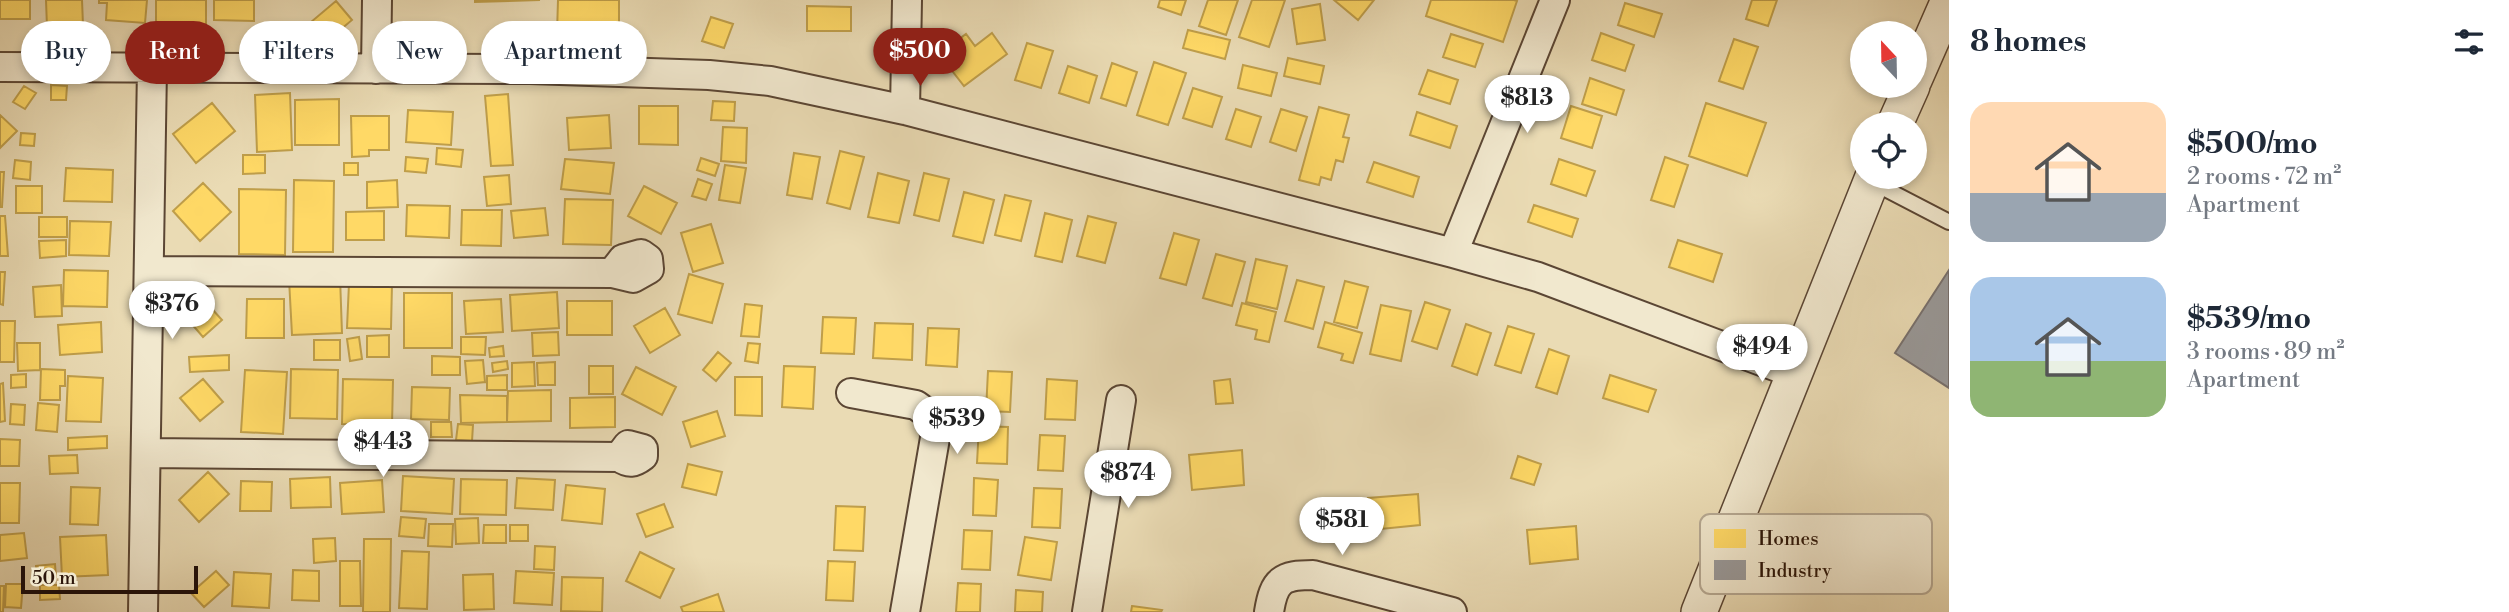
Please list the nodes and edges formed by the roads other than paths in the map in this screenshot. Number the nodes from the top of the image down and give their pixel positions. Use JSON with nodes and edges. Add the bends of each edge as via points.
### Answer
{"nodes":[{"id":1,"x":377,"y":0,"type":"edge"},
{"id":2,"x":907,"y":0,"type":"edge"},
{"id":3,"x":1555,"y":0,"type":"edge"},
{"id":4,"x":1949,"y":0,"type":"edge"},
{"id":5,"x":377,"y":21,"type":"edge"},
{"id":6,"x":1927,"y":50,"type":"edge"},
{"id":7,"x":0,"y":67,"type":"edge"},
{"id":8,"x":125,"y":68,"type":"edge"},
{"id":9,"x":225,"y":68,"type":"edge"},
{"id":10,"x":372,"y":69,"type":"edge"},
{"id":11,"x":467,"y":69,"type":"edge"},
{"id":12,"x":152,"y":84,"type":"edge"},
{"id":13,"x":905,"y":110,"type":"junction"},
{"id":14,"x":1868,"y":189,"type":"edge"},
{"id":15,"x":1891,"y":189,"type":"edge"},
{"id":16,"x":1948,"y":220,"type":"edge"},
{"id":17,"x":1453,"y":253,"type":"junction"},
{"id":18,"x":149,"y":271,"type":"junction"},
{"id":19,"x":612,"y":272,"type":"dead end"},
{"id":20,"x":1796,"y":374,"type":"junction"},
{"id":21,"x":851,"y":393,"type":"dead end"},
{"id":22,"x":1121,"y":400,"type":"dead end"},
{"id":23,"x":146,"y":453,"type":"junction"},
{"id":24,"x":619,"y":457,"type":"dead end"},
{"id":25,"x":1739,"y":514,"type":"edge"},
{"id":26,"x":1706,"y":594,"type":"edge"},
{"id":27,"x":143,"y":612,"type":"edge"},
{"id":28,"x":905,"y":612,"type":"edge"},
{"id":29,"x":1087,"y":612,"type":"edge"},
{"id":30,"x":1269,"y":612,"type":"edge"},
{"id":31,"x":1452,"y":612,"type":"edge"},
{"id":32,"x":1699,"y":612,"type":"edge"}],
"edges":[{"from":1,"to":5,"type":"street"},
{"from":2,"to":13,"type":"street"},
{"from":3,"to":17,"type":"street"},
{"from":4,"to":6,"type":"street"},
{"from":7,"to":8,"type":"street"},
{"from":9,"to":10,"type":"street"},
{"from":11,"to":13,"type":"street","via":[[709,75],[770,81]]},
{"from":12,"to":18,"type":"street"},
{"from":13,"to":17,"type":"street"},
{"from":14,"to":20,"type":"street"},
{"from":15,"to":16,"type":"lane"},
{"from":17,"to":20,"type":"street","via":[[1538,277]]},
{"from":18,"to":19,"type":"street"},
{"from":18,"to":23,"type":"street"},
{"from":20,"to":25,"type":"street"},
{"from":21,"to":28,"type":"street","via":[[916,405],[934,418],[935,438]]},
{"from":22,"to":29,"type":"street"},
{"from":23,"to":24,"type":"street"},
{"from":23,"to":27,"type":"street"},
{"from":26,"to":32,"type":"street"},
{"from":30,"to":31,"type":"street","via":[[1276,586],[1285,577],[1298,575],[1313,575]]}]}
